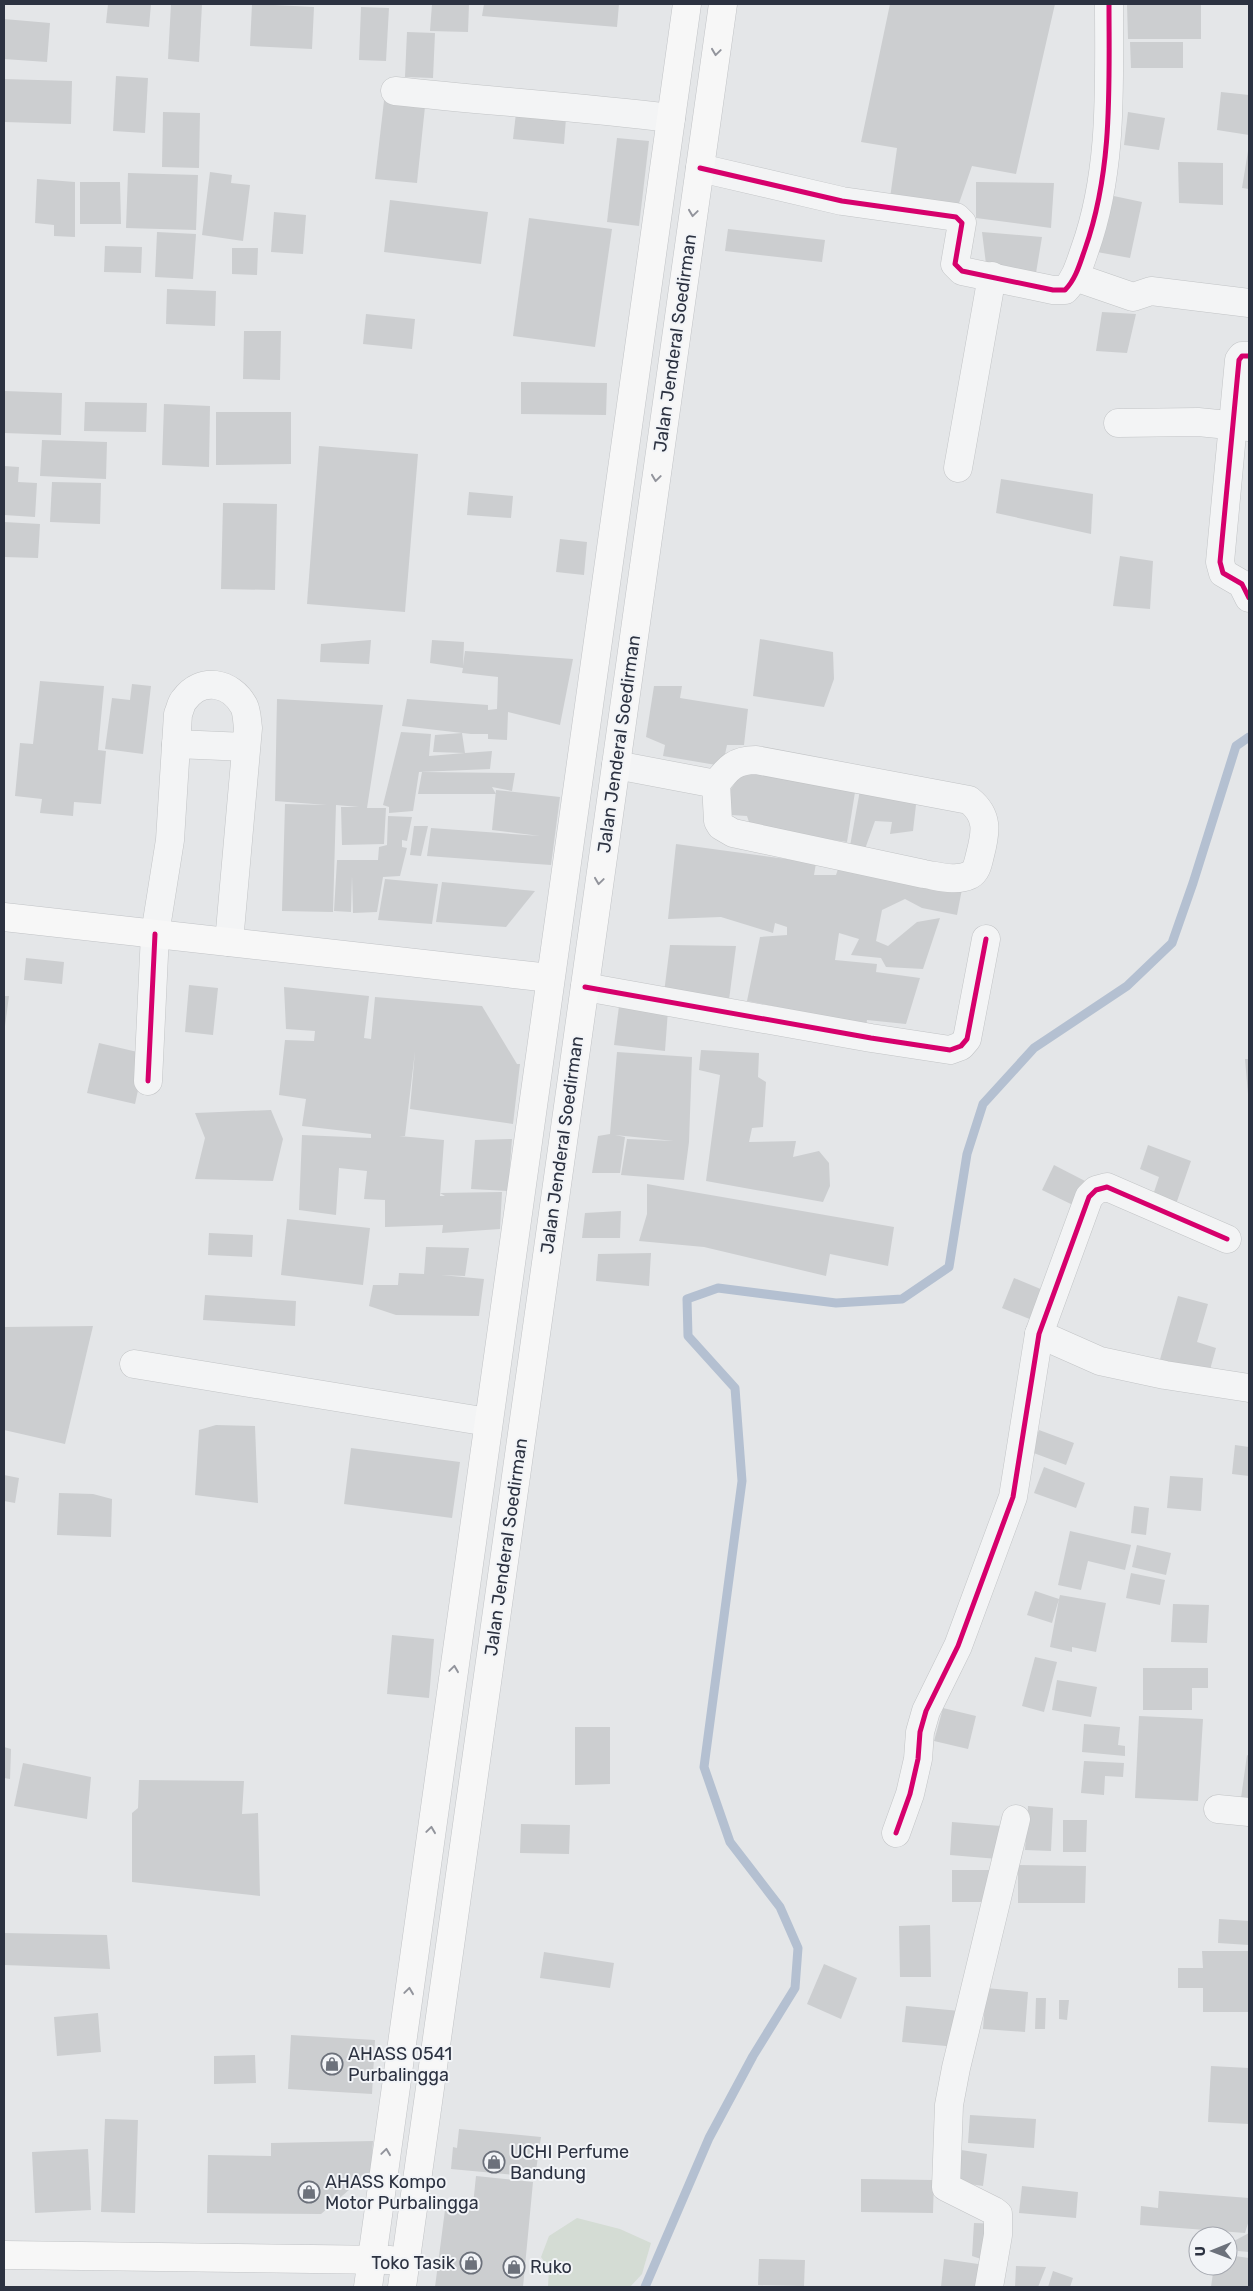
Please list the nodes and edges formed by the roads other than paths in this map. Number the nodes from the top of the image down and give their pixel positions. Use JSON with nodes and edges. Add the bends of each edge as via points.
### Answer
{"nodes":[{"id":1,"x":687,"y":4,"type":"edge"},
{"id":2,"x":723,"y":4,"type":"edge"},
{"id":3,"x":1109,"y":4,"type":"edge"},
{"id":4,"x":395,"y":91,"type":"dead end"},
{"id":5,"x":671,"y":118,"type":"junction"},
{"id":6,"x":700,"y":168,"type":"junction"},
{"id":7,"x":992,"y":276,"type":"junction"},
{"id":8,"x":1075,"y":277,"type":"junction"},
{"id":9,"x":1249,"y":303,"type":"edge"},
{"id":10,"x":1249,"y":356,"type":"edge"},
{"id":11,"x":1118,"y":423,"type":"dead end"},
{"id":12,"x":1241,"y":426,"type":"edge"},
{"id":13,"x":958,"y":468,"type":"dead end"},
{"id":14,"x":1249,"y":598,"type":"edge"},
{"id":15,"x":176,"y":744,"type":"junction"},
{"id":16,"x":246,"y":747,"type":"junction"},
{"id":17,"x":616,"y":765,"type":"junction"},
{"id":18,"x":716,"y":784,"type":"junction"},
{"id":19,"x":4,"y":917,"type":"edge"},
{"id":20,"x":155,"y":934,"type":"junction"},
{"id":21,"x":986,"y":939,"type":"dead end"},
{"id":22,"x":229,"y":942,"type":"junction"},
{"id":23,"x":550,"y":978,"type":"junction"},
{"id":24,"x":585,"y":987,"type":"junction"},
{"id":25,"x":148,"y":1081,"type":"dead end"},
{"id":26,"x":1227,"y":1239,"type":"dead end"},
{"id":27,"x":1039,"y":1334,"type":"junction"},
{"id":28,"x":134,"y":1364,"type":"dead end"},
{"id":29,"x":1249,"y":1388,"type":"edge"},
{"id":30,"x":488,"y":1422,"type":"junction"},
{"id":31,"x":1218,"y":1809,"type":"dead end"},
{"id":32,"x":1249,"y":1812,"type":"edge"},
{"id":33,"x":1016,"y":1819,"type":"dead end"},
{"id":34,"x":896,"y":1833,"type":"dead end"},
{"id":35,"x":4,"y":2255,"type":"edge"},
{"id":36,"x":371,"y":2259,"type":"junction"},
{"id":37,"x":406,"y":2260,"type":"junction"},
{"id":38,"x":368,"y":2287,"type":"edge"},
{"id":39,"x":402,"y":2287,"type":"edge"},
{"id":40,"x":989,"y":2287,"type":"edge"}],
"edges":[{"from":1,"to":5,"type":"main road","name":"Jalan Jenderal Soedirman"},
{"from":2,"to":6,"type":"main road","name":"Jalan Jenderal Soedirman","one_way":true},
{"from":3,"to":8,"type":"street","via":[[1110,110],[1104,162],[1095,219]]},
{"from":4,"to":5,"type":"street"},
{"from":5,"to":23,"type":"main road","name":"Jalan Jenderal Soedirman"},
{"from":6,"to":7,"type":"street","via":[[842,201],[956,217],[962,223],[955,264],[962,271]]},
{"from":6,"to":17,"type":"main road","name":"Jalan Jenderal Soedirman","one_way":true},
{"from":7,"to":8,"type":"street","via":[[1060,291],[1065,290]]},
{"from":7,"to":13,"type":"street"},
{"from":8,"to":9,"type":"street","via":[[1133,297],[1150,291]]},
{"from":10,"to":12,"type":"street","via":[[1242,356],[1239,360]]},
{"from":11,"to":12,"type":"street","via":[[1198,422]]},
{"from":12,"to":14,"type":"street","via":[[1221,569],[1242,584]]},
{"from":15,"to":16,"type":"street"},
{"from":15,"to":16,"type":"street","via":[[178,714],[184,700],[196,688],[215,684],[228,687],[245,708]]},
{"from":15,"to":20,"type":"street","via":[[170,840]]},
{"from":16,"to":22,"type":"street"},
{"from":17,"to":18,"type":"street"},
{"from":17,"to":24,"type":"main road","name":"Jalan Jenderal Soedirman","one_way":true},
{"from":18,"to":18,"type":"street","via":[[722,774],[734,765],[744,760],[756,760],[969,800],[979,808],[986,833],[977,867],[971,875],[955,878],[924,874],[733,833],[718,821]]},
{"from":19,"to":20,"type":"main road"},
{"from":20,"to":22,"type":"main road"},
{"from":20,"to":25,"type":"street"},
{"from":21,"to":24,"type":"street","via":[[966,1039],[961,1046],[950,1050]]},
{"from":22,"to":23,"type":"main road"},
{"from":23,"to":30,"type":"main road","name":"Jalan Jenderal Soedirman"},
{"from":24,"to":37,"type":"main road","name":"Jalan Jenderal Soedirman"},
{"from":26,"to":27,"type":"street","via":[[1107,1188],[1096,1190],[1084,1209]]},
{"from":27,"to":29,"type":"street","via":[[1100,1361]]},
{"from":27,"to":34,"type":"street","via":[[1013,1497],[958,1646],[926,1711],[910,1794]]},
{"from":28,"to":30,"type":"street"},
{"from":36,"to":30,"type":"main road","name":"Jalan Jenderal Soedirman","one_way":true},
{"from":31,"to":32,"type":"street"},
{"from":33,"to":40,"type":"street","via":[[973,1991],[949,2105],[946,2187],[994,2210],[999,2221]]},
{"from":35,"to":36,"type":"main road"},
{"from":36,"to":37,"type":"main road"},
{"from":36,"to":38,"type":"main road","name":"Jalan Jenderal Soedirman"},
{"from":37,"to":39,"type":"main road","name":"Jalan Jenderal Soedirman"}]}
